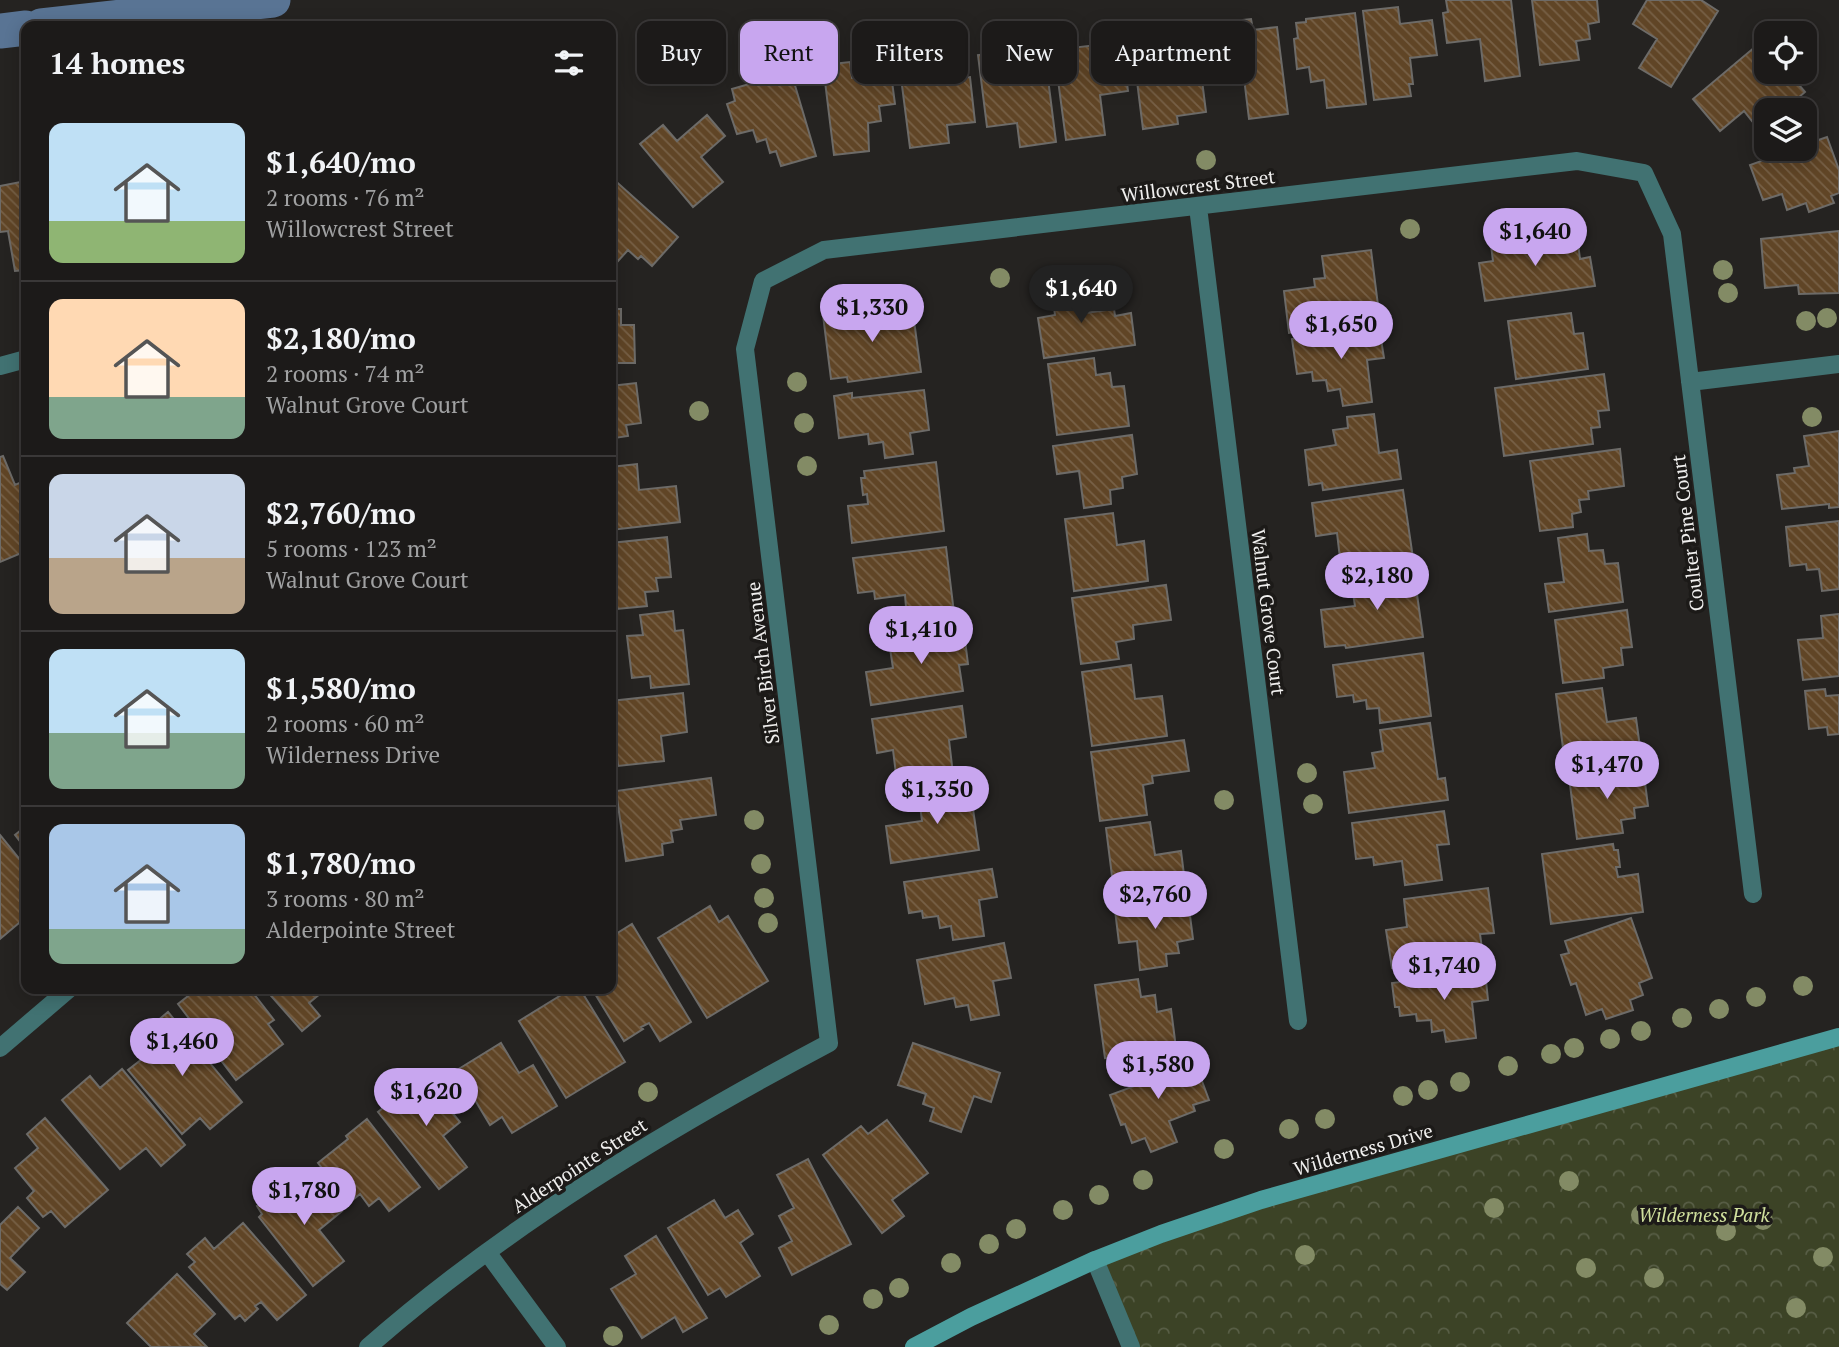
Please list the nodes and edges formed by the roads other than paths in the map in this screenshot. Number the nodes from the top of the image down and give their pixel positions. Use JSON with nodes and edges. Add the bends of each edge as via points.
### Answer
{"nodes":[{"id":1,"x":1644,"y":173,"type":"joint"},
{"id":2,"x":1198,"y":207,"type":"junction"},
{"id":3,"x":763,"y":281,"type":"joint"},
{"id":4,"x":21,"y":360,"type":"edge"},
{"id":5,"x":1839,"y":364,"type":"edge"},
{"id":6,"x":0,"y":366,"type":"edge"},
{"id":7,"x":1690,"y":382,"type":"junction"},
{"id":8,"x":1753,"y":894,"type":"dead end"},
{"id":9,"x":63,"y":994,"type":"edge"},
{"id":10,"x":1298,"y":1021,"type":"dead end"},
{"id":11,"x":1839,"y":1037,"type":"edge"},
{"id":12,"x":829,"y":1043,"type":"joint"},
{"id":13,"x":0,"y":1048,"type":"edge"},
{"id":14,"x":487,"y":1252,"type":"junction"},
{"id":15,"x":1095,"y":1260,"type":"junction"},
{"id":16,"x":368,"y":1347,"type":"edge"},
{"id":17,"x":557,"y":1347,"type":"edge"},
{"id":18,"x":914,"y":1347,"type":"edge"},
{"id":19,"x":1131,"y":1347,"type":"edge"}],
"edges":[{"from":1,"to":2,"type":"street","name":"Willowcrest Street","via":[[1577,161]]},
{"from":1,"to":7,"type":"street","name":"Coulter Pine Court","via":[[1672,234]]},
{"from":2,"to":3,"type":"street","name":"Willowcrest Street","via":[[824,250]]},
{"from":2,"to":10,"type":"street","name":"Walnut Grove Court"},
{"from":3,"to":12,"type":"street","name":"Silver Birch Avenue","via":[[745,349]]},
{"from":4,"to":6,"type":"street"},
{"from":5,"to":7,"type":"street"},
{"from":7,"to":8,"type":"street","name":"Coulter Pine Court"},
{"from":9,"to":13,"type":"street"},
{"from":11,"to":15,"type":"street","name":"Wilderness Drive","via":[[1261,1200]]},
{"from":12,"to":14,"type":"street","name":"Alderpointe Street","via":[[618,1163]]},
{"from":14,"to":16,"type":"street","name":"Alderpointe Street"},
{"from":14,"to":17,"type":"street"},
{"from":15,"to":18,"type":"street","name":"Wilderness Drive"},
{"from":15,"to":19,"type":"street"}]}
